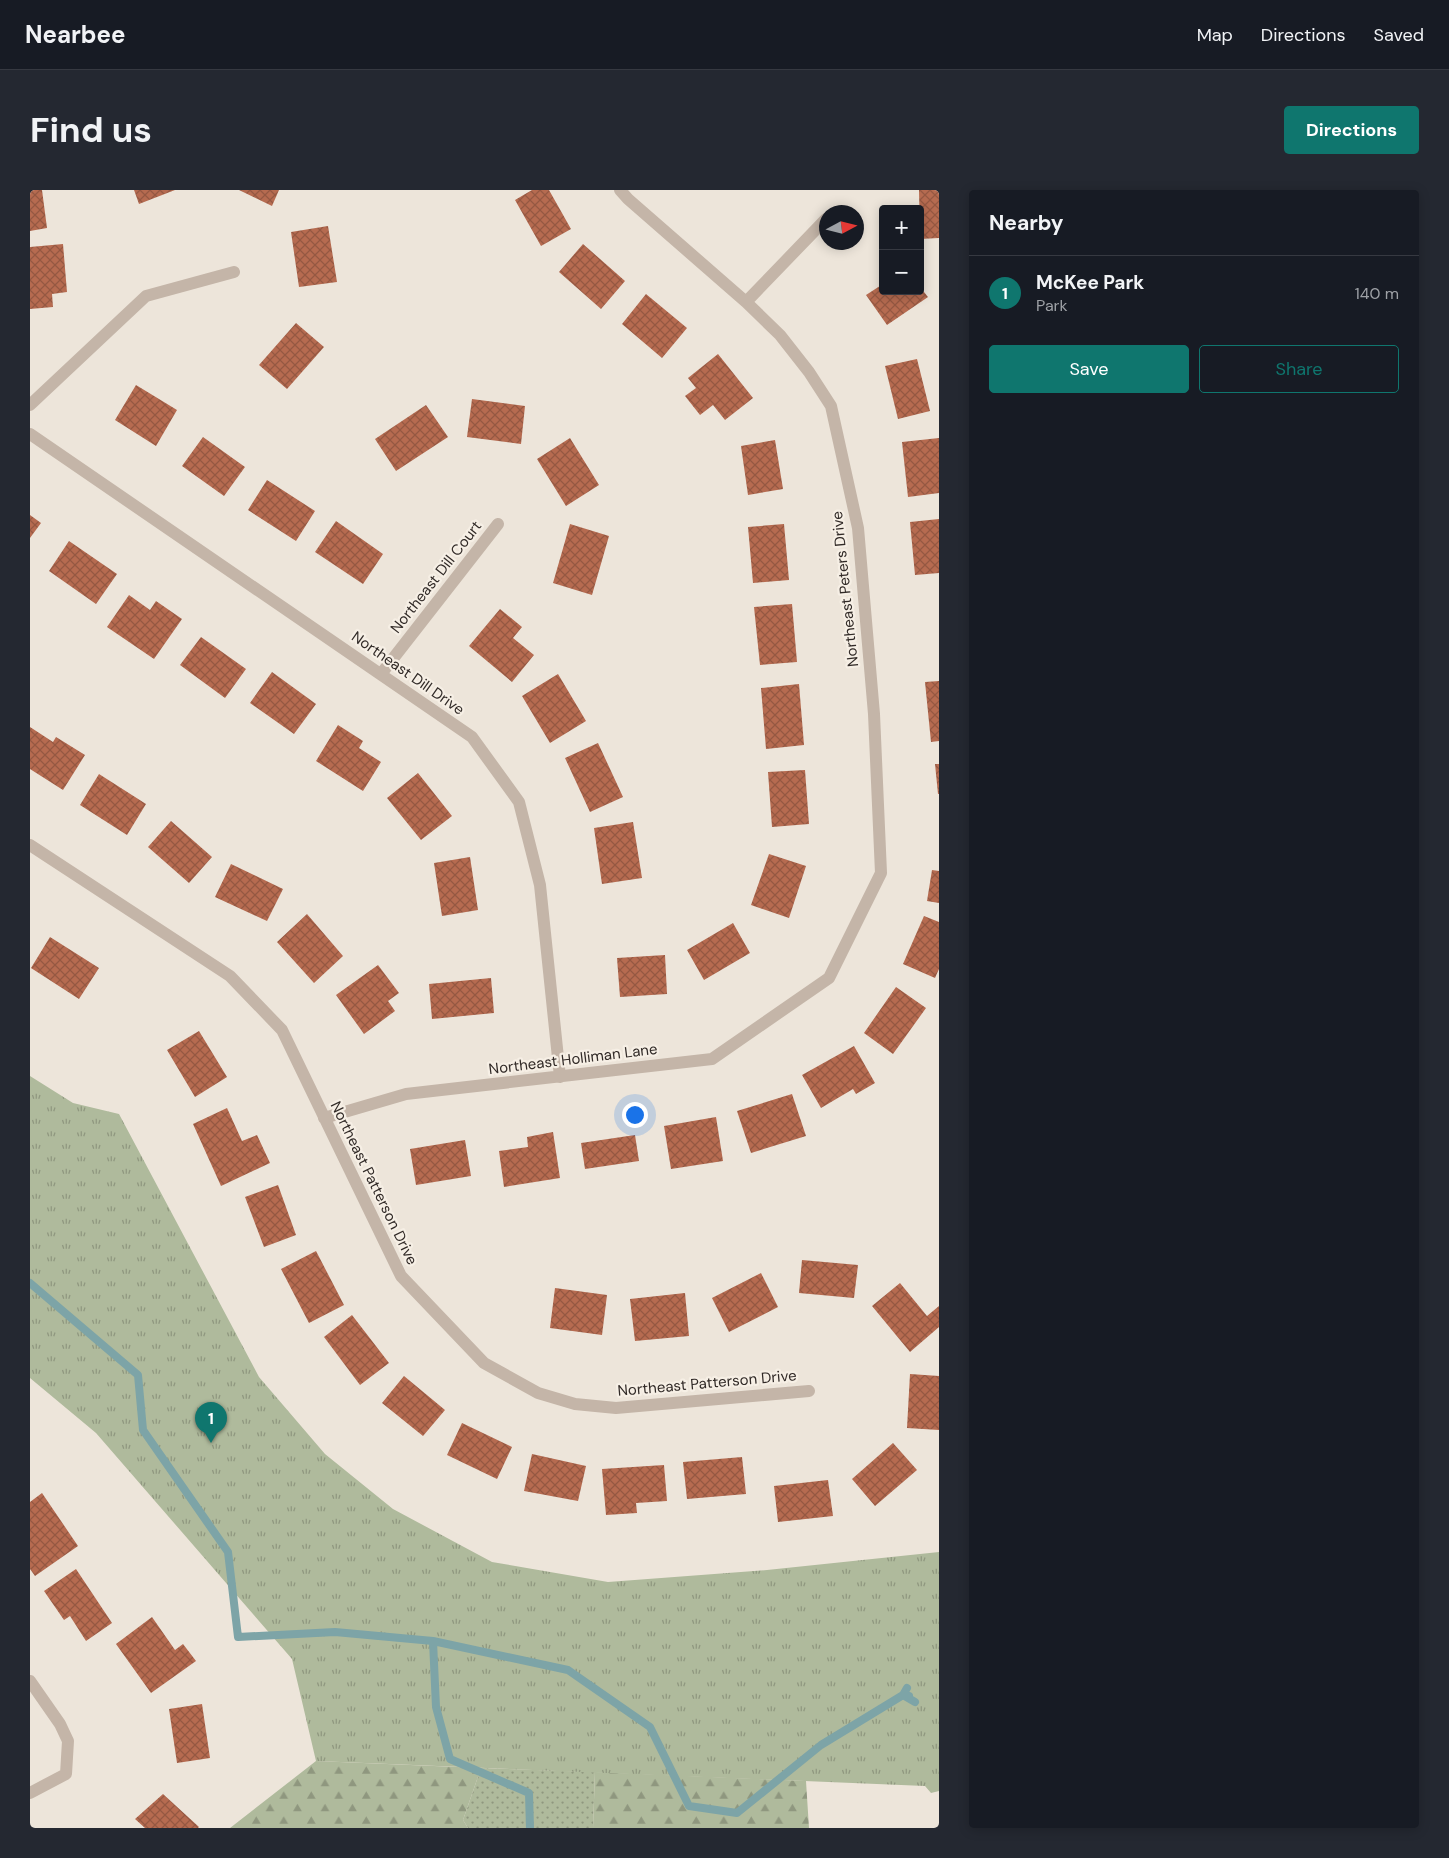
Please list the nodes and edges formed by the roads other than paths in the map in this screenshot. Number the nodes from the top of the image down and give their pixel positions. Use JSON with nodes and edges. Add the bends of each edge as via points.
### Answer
{"nodes":[{"id":1,"x":620,"y":190,"type":"edge"},
{"id":2,"x":819,"y":227,"type":"edge"},
{"id":3,"x":234,"y":272,"type":"dead end"},
{"id":4,"x":746,"y":302,"type":"junction"},
{"id":5,"x":30,"y":405,"type":"edge"},
{"id":6,"x":30,"y":434,"type":"edge"},
{"id":7,"x":498,"y":524,"type":"dead end"},
{"id":8,"x":381,"y":674,"type":"junction"},
{"id":9,"x":30,"y":845,"type":"edge"},
{"id":10,"x":809,"y":993,"type":"joint"},
{"id":11,"x":560,"y":1077,"type":"junction"},
{"id":12,"x":324,"y":1118,"type":"junction"},
{"id":13,"x":809,"y":1392,"type":"dead end"},
{"id":14,"x":30,"y":1681,"type":"edge"},
{"id":15,"x":30,"y":1793,"type":"edge"}],
"edges":[{"from":1,"to":4,"type":"street","name":"Northeast Peters Drive"},
{"from":2,"to":4,"type":"street"},
{"from":3,"to":5,"type":"street","via":[[146,296]]},
{"from":4,"to":10,"type":"street","name":"Northeast Peters Drive","via":[[780,335],[832,406],[858,528],[874,714],[881,873],[830,978]]},
{"from":6,"to":8,"type":"street","name":"Northeast Dill Drive"},
{"from":7,"to":8,"type":"street","name":"Northeast Dill Court"},
{"from":8,"to":11,"type":"street","name":"Northeast Dill Drive","via":[[472,737],[518,802],[540,885]]},
{"from":9,"to":12,"type":"street","name":"Northeast Patterson Drive","via":[[230,976],[282,1030]]},
{"from":10,"to":11,"type":"street","name":"Northeast Holliman Lane","via":[[712,1059]]},
{"from":11,"to":12,"type":"street","name":"Northeast Holliman Lane","via":[[406,1094]]},
{"from":12,"to":13,"type":"street","name":"Northeast Patterson Drive","via":[[401,1276],[484,1363],[538,1393],[575,1404],[616,1408]]},
{"from":14,"to":15,"type":"street","via":[[68,1741],[66,1774]]}]}
